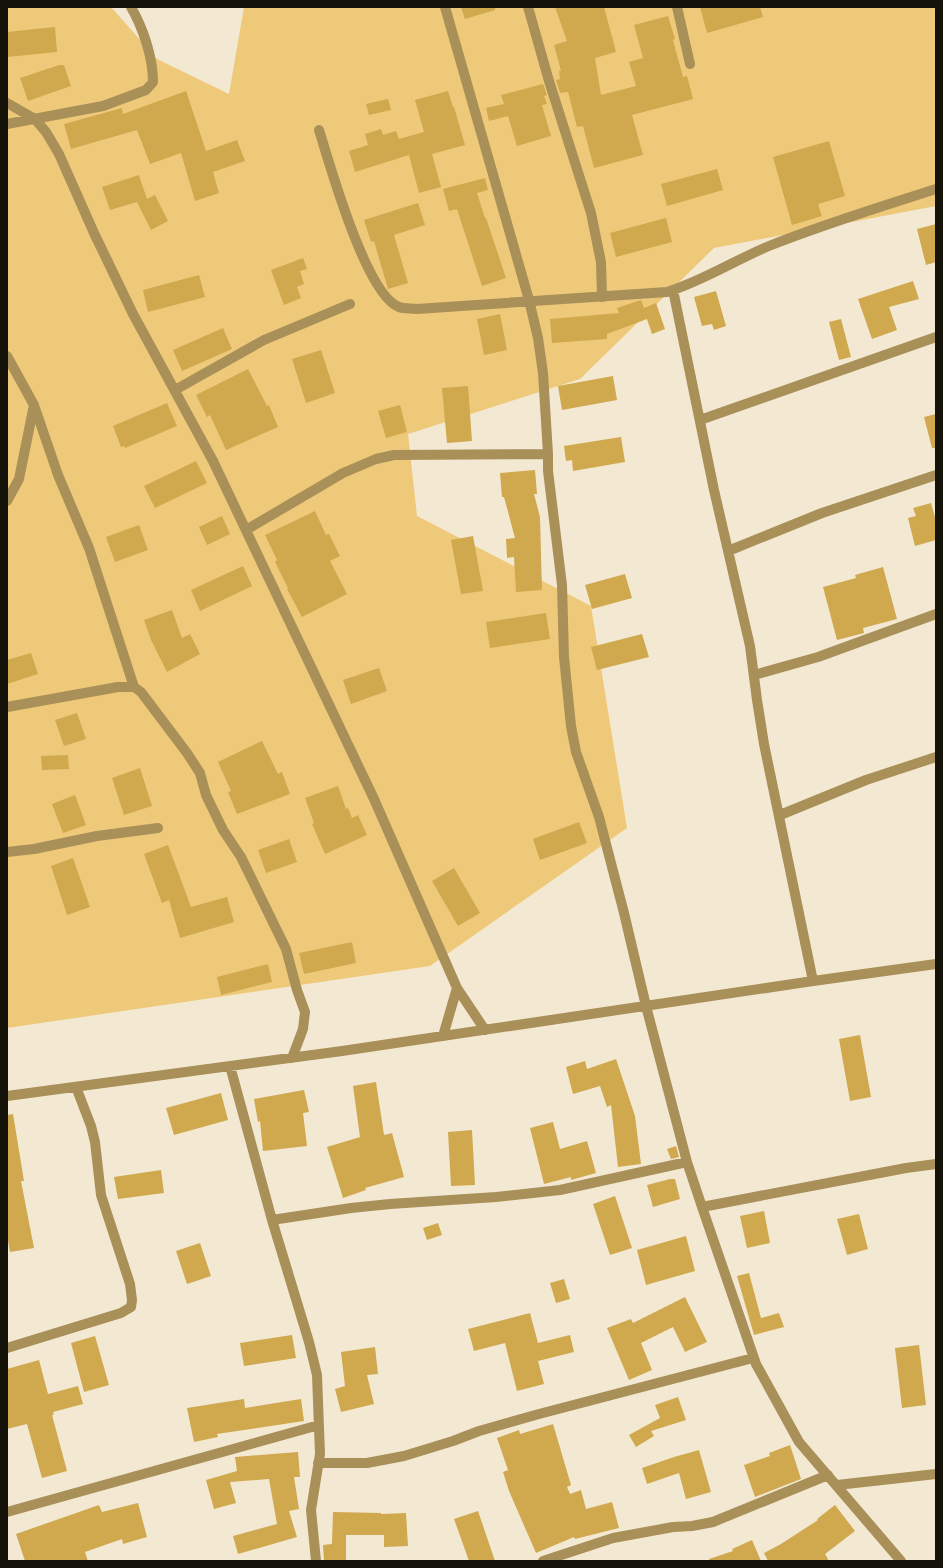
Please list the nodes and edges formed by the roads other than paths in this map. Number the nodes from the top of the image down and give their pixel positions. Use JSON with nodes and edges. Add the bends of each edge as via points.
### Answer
{"nodes":[{"id":1,"x":131,"y":7,"type":"edge"},
{"id":2,"x":445,"y":7,"type":"edge"},
{"id":3,"x":528,"y":7,"type":"edge"},
{"id":4,"x":677,"y":7,"type":"edge"},
{"id":5,"x":690,"y":64,"type":"dead end"},
{"id":6,"x":7,"y":103,"type":"edge"},
{"id":7,"x":35,"y":119,"type":"junction"},
{"id":8,"x":7,"y":124,"type":"edge"},
{"id":9,"x":319,"y":130,"type":"dead end"},
{"id":10,"x":936,"y":189,"type":"edge"},
{"id":11,"x":673,"y":290,"type":"junction"},
{"id":12,"x":602,"y":297,"type":"junction"},
{"id":13,"x":529,"y":300,"type":"junction"},
{"id":14,"x":350,"y":304,"type":"dead end"},
{"id":15,"x":936,"y":337,"type":"edge"},
{"id":16,"x":7,"y":356,"type":"edge"},
{"id":17,"x":175,"y":390,"type":"junction"},
{"id":18,"x":34,"y":405,"type":"junction"},
{"id":19,"x":700,"y":420,"type":"junction"},
{"id":20,"x":548,"y":454,"type":"junction"},
{"id":21,"x":936,"y":475,"type":"edge"},
{"id":22,"x":7,"y":501,"type":"edge"},
{"id":23,"x":246,"y":530,"type":"junction"},
{"id":24,"x":728,"y":551,"type":"junction"},
{"id":25,"x":936,"y":614,"type":"edge"},
{"id":26,"x":754,"y":675,"type":"junction"},
{"id":27,"x":134,"y":687,"type":"junction"},
{"id":28,"x":7,"y":707,"type":"edge"},
{"id":29,"x":936,"y":757,"type":"edge"},
{"id":30,"x":780,"y":815,"type":"junction"},
{"id":31,"x":158,"y":828,"type":"dead end"},
{"id":32,"x":7,"y":852,"type":"edge"},
{"id":33,"x":936,"y":964,"type":"edge"},
{"id":34,"x":812,"y":981,"type":"junction"},
{"id":35,"x":457,"y":988,"type":"junction"},
{"id":36,"x":646,"y":1006,"type":"junction"},
{"id":37,"x":485,"y":1030,"type":"junction"},
{"id":38,"x":443,"y":1036,"type":"junction"},
{"id":39,"x":292,"y":1058,"type":"junction"},
{"id":40,"x":230,"y":1066,"type":"junction"},
{"id":41,"x":76,"y":1087,"type":"junction"},
{"id":42,"x":7,"y":1096,"type":"edge"},
{"id":43,"x":687,"y":1162,"type":"junction"},
{"id":44,"x":936,"y":1164,"type":"edge"},
{"id":45,"x":702,"y":1207,"type":"junction"},
{"id":46,"x":272,"y":1220,"type":"junction"},
{"id":47,"x":7,"y":1348,"type":"edge"},
{"id":48,"x":753,"y":1358,"type":"junction"},
{"id":49,"x":319,"y":1425,"type":"junction"},
{"id":50,"x":318,"y":1463,"type":"junction"},
{"id":51,"x":936,"y":1474,"type":"edge"},
{"id":52,"x":828,"y":1475,"type":"junction"},
{"id":53,"x":837,"y":1485,"type":"junction"},
{"id":54,"x":7,"y":1512,"type":"edge"},
{"id":55,"x":316,"y":1561,"type":"edge"},
{"id":56,"x":543,"y":1561,"type":"edge"},
{"id":57,"x":901,"y":1561,"type":"edge"}],
"edges":[{"from":1,"to":7,"type":"street","via":[[153,69],[153,82],[146,90],[103,106]]},
{"from":2,"to":13,"type":"street"},
{"from":3,"to":12,"type":"street","via":[[591,213],[600,262]]},
{"from":4,"to":5,"type":"street"},
{"from":6,"to":7,"type":"street"},
{"from":7,"to":8,"type":"street"},
{"from":7,"to":17,"type":"street","via":[[59,154],[133,314]]},
{"from":9,"to":13,"type":"street","via":[[345,210],[369,269],[380,290],[390,301],[399,307],[417,309]]},
{"from":10,"to":11,"type":"street","via":[[847,217],[768,246]]},
{"from":11,"to":12,"type":"street"},
{"from":11,"to":19,"type":"street"},
{"from":12,"to":13,"type":"street"},
{"from":13,"to":20,"type":"street","via":[[543,373]]},
{"from":14,"to":17,"type":"street","via":[[264,340]]},
{"from":15,"to":19,"type":"street"},
{"from":16,"to":18,"type":"street"},
{"from":17,"to":23,"type":"street","via":[[213,460]]},
{"from":18,"to":22,"type":"street","via":[[19,479]]},
{"from":18,"to":27,"type":"street","via":[[58,475],[89,548]]},
{"from":19,"to":24,"type":"street"},
{"from":20,"to":23,"type":"street","via":[[394,455],[376,459],[343,473]]},
{"from":20,"to":36,"type":"street","via":[[562,585],[564,657],[571,726],[576,752],[599,817]]},
{"from":21,"to":24,"type":"street","via":[[822,513]]},
{"from":23,"to":35,"type":"street","via":[[374,799]]},
{"from":24,"to":26,"type":"street","via":[[750,646]]},
{"from":25,"to":26,"type":"street","via":[[818,657]]},
{"from":26,"to":30,"type":"street","via":[[764,744]]},
{"from":27,"to":28,"type":"street","via":[[118,687]]},
{"from":27,"to":39,"type":"street","via":[[141,692],[200,773],[206,795],[223,830],[241,856],[286,949],[305,1012],[303,1029]]},
{"from":29,"to":30,"type":"street","via":[[866,780]]},
{"from":30,"to":34,"type":"street"},
{"from":31,"to":32,"type":"street","via":[[97,836],[34,850]]},
{"from":33,"to":34,"type":"street"},
{"from":34,"to":36,"type":"street"},
{"from":35,"to":37,"type":"street"},
{"from":35,"to":38,"type":"street"},
{"from":36,"to":37,"type":"street"},
{"from":36,"to":43,"type":"street"},
{"from":37,"to":38,"type":"street"},
{"from":38,"to":39,"type":"street"},
{"from":39,"to":40,"type":"street"},
{"from":40,"to":41,"type":"street"},
{"from":40,"to":46,"type":"street"},
{"from":41,"to":42,"type":"street"},
{"from":41,"to":47,"type":"street","via":[[91,1126],[101,1195],[130,1284],[131,1307],[121,1313]]},
{"from":43,"to":45,"type":"street"},
{"from":43,"to":46,"type":"street","via":[[560,1190],[383,1205]]},
{"from":44,"to":45,"type":"street"},
{"from":45,"to":48,"type":"street"},
{"from":46,"to":49,"type":"street","via":[[310,1342],[317,1376]]},
{"from":48,"to":50,"type":"street","via":[[539,1414],[404,1456],[367,1463]]},
{"from":48,"to":52,"type":"street","via":[[799,1442]]},
{"from":49,"to":50,"type":"street"},
{"from":49,"to":54,"type":"street"},
{"from":50,"to":55,"type":"street","via":[[311,1510]]},
{"from":51,"to":53,"type":"street"},
{"from":52,"to":53,"type":"street"},
{"from":52,"to":56,"type":"street","via":[[713,1522],[613,1538]]},
{"from":53,"to":57,"type":"street"}]}
